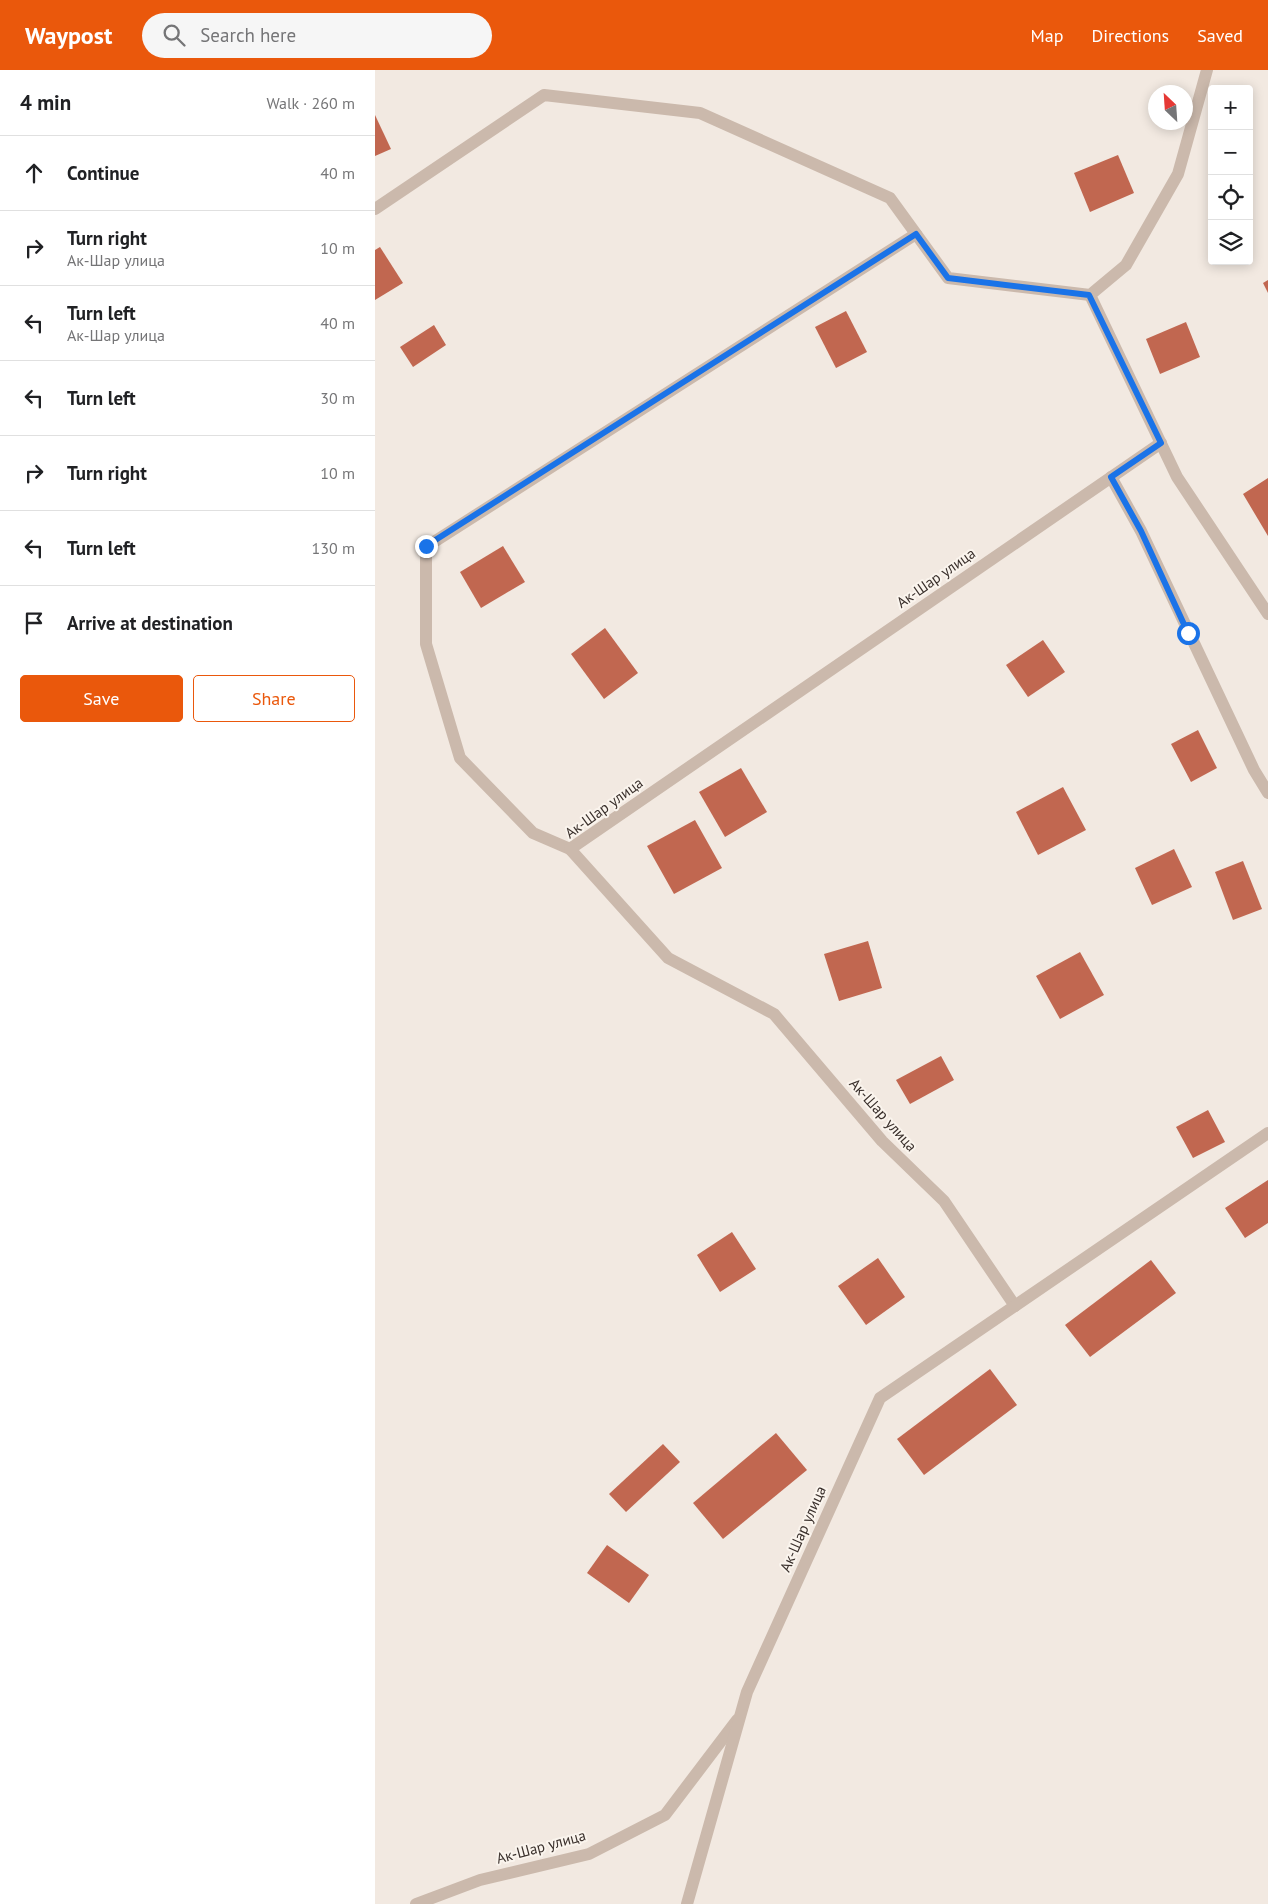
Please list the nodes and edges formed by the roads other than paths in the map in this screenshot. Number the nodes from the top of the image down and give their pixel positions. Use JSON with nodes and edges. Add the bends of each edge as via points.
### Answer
{"nodes":[{"id":1,"x":1207,"y":70,"type":"edge"},
{"id":2,"x":375,"y":209,"type":"edge"},
{"id":3,"x":916,"y":234,"type":"junction"},
{"id":4,"x":1089,"y":295,"type":"junction"},
{"id":5,"x":1161,"y":443,"type":"junction"},
{"id":6,"x":1111,"y":477,"type":"junction"},
{"id":7,"x":1268,"y":614,"type":"edge"},
{"id":8,"x":1268,"y":793,"type":"edge"},
{"id":9,"x":570,"y":850,"type":"junction"},
{"id":10,"x":1268,"y":1133,"type":"edge"},
{"id":11,"x":1015,"y":1306,"type":"junction"},
{"id":12,"x":741,"y":1714,"type":"junction"},
{"id":13,"x":416,"y":1904,"type":"edge"},
{"id":14,"x":687,"y":1904,"type":"edge"}],
"edges":[{"from":1,"to":4,"type":"street","via":[[1178,174],[1126,265]]},
{"from":2,"to":3,"type":"street","via":[[544,95],[700,112],[890,198]]},
{"from":3,"to":4,"type":"street","via":[[948,278]]},
{"from":3,"to":9,"type":"street","via":[[426,546],[426,644],[460,758],[533,833]]},
{"from":4,"to":5,"type":"street"},
{"from":5,"to":6,"type":"street","name":"Ак-Шар улица"},
{"from":5,"to":7,"type":"street","via":[[1177,477]]},
{"from":6,"to":8,"type":"street","via":[[1141,531],[1254,770]]},
{"from":6,"to":9,"type":"street","name":"Ак-Шар улица"},
{"from":9,"to":11,"type":"street","name":"Ак-Шар улица","via":[[669,958],[774,1014],[882,1141],[944,1201]]},
{"from":10,"to":11,"type":"street","name":"Ак-Шар улица"},
{"from":11,"to":12,"type":"street","name":"Ак-Шар улица","via":[[880,1398],[747,1692]]},
{"from":12,"to":13,"type":"street","name":"Ак-Шар улица","via":[[665,1815],[589,1854],[480,1880]]},
{"from":12,"to":14,"type":"street","name":"Ак-Шар улица"}]}
